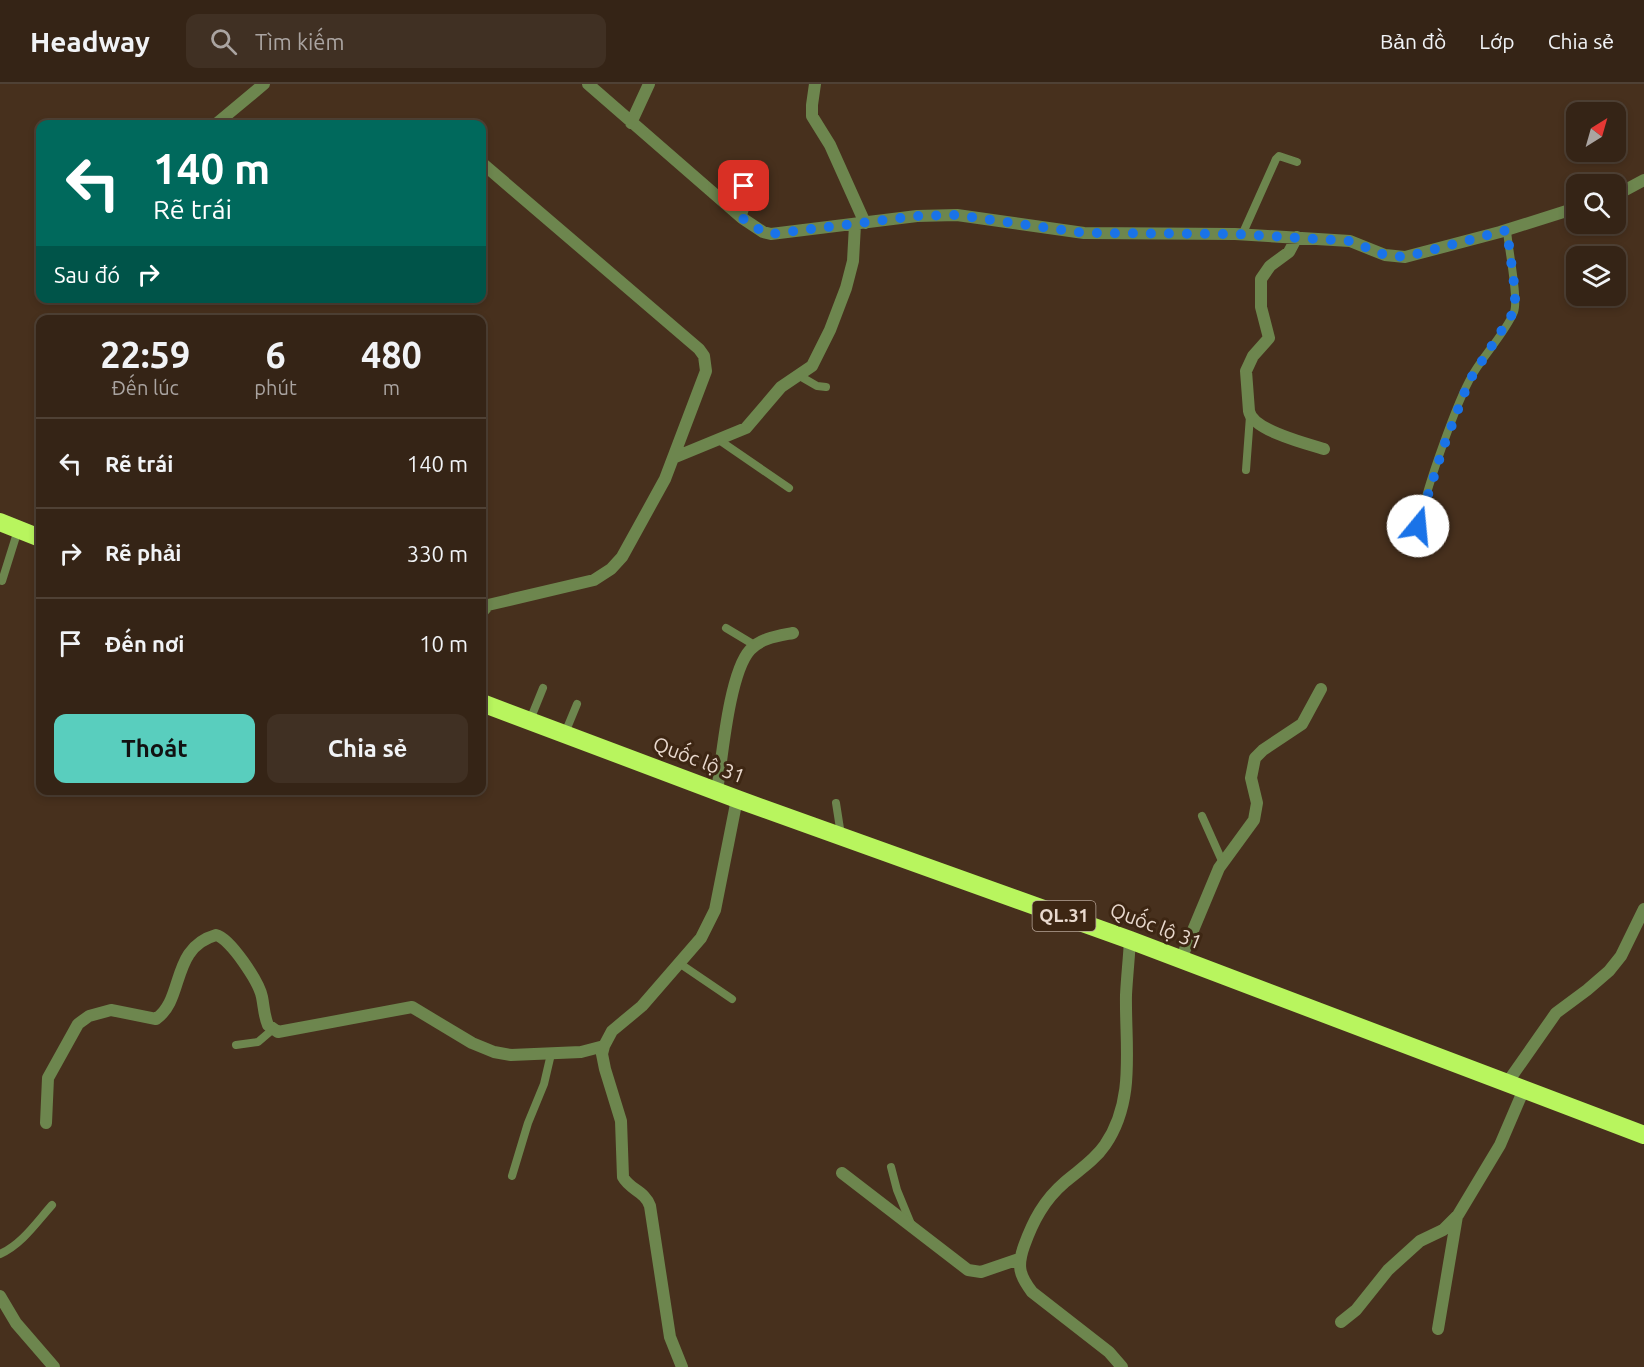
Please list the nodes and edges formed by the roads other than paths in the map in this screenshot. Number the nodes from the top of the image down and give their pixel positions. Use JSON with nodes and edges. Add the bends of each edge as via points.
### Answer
{"nodes":[{"id":1,"x":264,"y":84,"type":"edge"},
{"id":2,"x":588,"y":84,"type":"edge"},
{"id":3,"x":649,"y":84,"type":"edge"},
{"id":4,"x":815,"y":84,"type":"edge"},
{"id":5,"x":221,"y":120,"type":"edge"},
{"id":6,"x":632,"y":123,"type":"junction"},
{"id":7,"x":1297,"y":162,"type":"dead end"},
{"id":8,"x":486,"y":166,"type":"edge"},
{"id":9,"x":1644,"y":180,"type":"edge"},
{"id":10,"x":744,"y":186,"type":"dead end"},
{"id":11,"x":1626,"y":190,"type":"edge"},
{"id":12,"x":1566,"y":211,"type":"edge"},
{"id":13,"x":742,"y":218,"type":"junction"},
{"id":14,"x":860,"y":224,"type":"junction"},
{"id":15,"x":1507,"y":230,"type":"junction"},
{"id":16,"x":1242,"y":235,"type":"junction"},
{"id":17,"x":1297,"y":237,"type":"junction"},
{"id":18,"x":798,"y":375,"type":"junction"},
{"id":19,"x":826,"y":387,"type":"dead end"},
{"id":20,"x":1250,"y":416,"type":"junction"},
{"id":21,"x":719,"y":440,"type":"junction"},
{"id":22,"x":1324,"y":449,"type":"dead end"},
{"id":23,"x":673,"y":458,"type":"junction"},
{"id":24,"x":1246,"y":470,"type":"dead end"},
{"id":25,"x":789,"y":488,"type":"dead end"},
{"id":26,"x":0,"y":522,"type":"edge"},
{"id":27,"x":18,"y":529,"type":"junction"},
{"id":28,"x":1419,"y":534,"type":"dead end"},
{"id":29,"x":36,"y":536,"type":"edge"},
{"id":30,"x":2,"y":581,"type":"dead end"},
{"id":31,"x":486,"y":607,"type":"edge"},
{"id":32,"x":726,"y":628,"type":"dead end"},
{"id":33,"x":793,"y":633,"type":"dead end"},
{"id":34,"x":756,"y":646,"type":"junction"},
{"id":35,"x":543,"y":688,"type":"dead end"},
{"id":36,"x":1321,"y":688,"type":"dead end"},
{"id":37,"x":486,"y":704,"type":"edge"},
{"id":38,"x":577,"y":704,"type":"dead end"},
{"id":39,"x":530,"y":720,"type":"junction"},
{"id":40,"x":565,"y":733,"type":"junction"},
{"id":41,"x":717,"y":791,"type":"junction"},
{"id":42,"x":737,"y":799,"type":"junction"},
{"id":43,"x":836,"y":803,"type":"dead end"},
{"id":44,"x":1202,"y":816,"type":"dead end"},
{"id":45,"x":841,"y":836,"type":"junction"},
{"id":46,"x":1223,"y":863,"type":"junction"},
{"id":47,"x":1644,"y":909,"type":"edge"},
{"id":48,"x":1130,"y":940,"type":"junction"},
{"id":49,"x":1181,"y":959,"type":"junction"},
{"id":50,"x":679,"y":963,"type":"junction"},
{"id":51,"x":732,"y":999,"type":"dead end"},
{"id":52,"x":272,"y":1030,"type":"junction"},
{"id":53,"x":236,"y":1045,"type":"dead end"},
{"id":54,"x":604,"y":1046,"type":"junction"},
{"id":55,"x":551,"y":1054,"type":"junction"},
{"id":56,"x":1515,"y":1082,"type":"junction"},
{"id":57,"x":46,"y":1123,"type":"dead end"},
{"id":58,"x":1644,"y":1135,"type":"edge"},
{"id":59,"x":891,"y":1167,"type":"dead end"},
{"id":60,"x":842,"y":1173,"type":"dead end"},
{"id":61,"x":512,"y":1176,"type":"dead end"},
{"id":62,"x":52,"y":1205,"type":"dead end"},
{"id":63,"x":1458,"y":1215,"type":"junction"},
{"id":64,"x":911,"y":1224,"type":"junction"},
{"id":65,"x":0,"y":1254,"type":"edge"},
{"id":66,"x":1019,"y":1259,"type":"junction"},
{"id":67,"x":0,"y":1296,"type":"edge"},
{"id":68,"x":1341,"y":1322,"type":"dead end"},
{"id":69,"x":1437,"y":1329,"type":"dead end"},
{"id":70,"x":54,"y":1367,"type":"edge"},
{"id":71,"x":682,"y":1367,"type":"edge"},
{"id":72,"x":1122,"y":1367,"type":"edge"}],
"edges":[{"from":1,"to":5,"type":"street"},
{"from":2,"to":6,"type":"street"},
{"from":3,"to":6,"type":"street"},
{"from":4,"to":14,"type":"street","via":[[812,116],[830,145]]},
{"from":6,"to":13,"type":"street"},
{"from":7,"to":16,"type":"lane","via":[[1279,156],[1276,159]]},
{"from":8,"to":23,"type":"street","via":[[704,356],[706,371]]},
{"from":9,"to":11,"type":"street"},
{"from":10,"to":13,"type":"lane","via":[[749,197]]},
{"from":12,"to":15,"type":"street"},
{"from":13,"to":14,"type":"street","via":[[771,234]]},
{"from":14,"to":16,"type":"street","via":[[938,215],[1084,233]]},
{"from":14,"to":18,"type":"street","via":[[846,288],[830,330],[812,366]]},
{"from":15,"to":17,"type":"street","via":[[1405,257],[1385,255],[1350,241]]},
{"from":15,"to":28,"type":"lane","via":[[1515,310],[1469,381],[1443,448]]},
{"from":16,"to":17,"type":"street"},
{"from":17,"to":20,"type":"street","via":[[1261,279],[1260,307],[1269,338],[1246,371]]},
{"from":18,"to":19,"type":"lane"},
{"from":18,"to":21,"type":"street","via":[[781,387],[746,428]]},
{"from":20,"to":22,"type":"street","via":[[1287,438]]},
{"from":20,"to":24,"type":"lane"},
{"from":21,"to":23,"type":"street"},
{"from":21,"to":25,"type":"lane"},
{"from":23,"to":31,"type":"street","via":[[632,543],[611,569],[594,580]]},
{"from":26,"to":27,"type":"highway"},
{"from":27,"to":29,"type":"highway"},
{"from":27,"to":30,"type":"lane"},
{"from":32,"to":34,"type":"lane"},
{"from":33,"to":34,"type":"street"},
{"from":34,"to":41,"type":"street","via":[[740,666]]},
{"from":35,"to":39,"type":"lane"},
{"from":36,"to":46,"type":"street","via":[[1302,724],[1254,759],[1254,820]]},
{"from":37,"to":39,"type":"highway","name":"Quốc lộ 31","number":"QL.31"},
{"from":38,"to":40,"type":"lane"},
{"from":39,"to":40,"type":"highway","name":"Quốc lộ 31","number":"QL.31"},
{"from":40,"to":41,"type":"highway","name":"Quốc lộ 31","number":"QL.31"},
{"from":41,"to":42,"type":"highway","name":"Quốc lộ 31","number":"QL.31"},
{"from":42,"to":45,"type":"highway","name":"Quốc lộ 31","number":"QL.31"},
{"from":42,"to":50,"type":"street","via":[[715,910],[701,938]]},
{"from":43,"to":45,"type":"lane"},
{"from":44,"to":46,"type":"lane"},
{"from":45,"to":48,"type":"highway","name":"Quốc lộ 31","number":"QL.31"},
{"from":46,"to":49,"type":"street"},
{"from":47,"to":56,"type":"street","via":[[1621,956],[1587,990],[1556,1013]]},
{"from":48,"to":49,"type":"highway","name":"Quốc lộ 31","number":"QL.31"},
{"from":48,"to":66,"type":"street","via":[[1123,1107],[1094,1159],[1046,1202],[1029,1230]]},
{"from":49,"to":56,"type":"highway","name":"Quốc lộ 31","number":"QL.31"},
{"from":50,"to":51,"type":"lane"},
{"from":50,"to":54,"type":"street","via":[[642,1006],[612,1031]]},
{"from":52,"to":53,"type":"lane","via":[[258,1042]]},
{"from":52,"to":55,"type":"street","via":[[284,1032],[412,1007],[494,1052],[511,1056]]},
{"from":52,"to":57,"type":"street","via":[[264,1017],[262,998],[252,975],[220,936],[209,937],[185,957],[166,1010],[156,1019],[111,1010],[89,1016],[78,1024],[48,1078]]},
{"from":54,"to":55,"type":"street"},
{"from":54,"to":71,"type":"street","via":[[605,1069],[621,1121],[623,1177],[626,1184],[648,1198],[670,1337]]},
{"from":55,"to":61,"type":"lane"},
{"from":56,"to":58,"type":"highway","name":"Quốc lộ 31","number":"QL.31"},
{"from":56,"to":63,"type":"street","via":[[1500,1145]]},
{"from":59,"to":64,"type":"lane"},
{"from":60,"to":64,"type":"street"},
{"from":62,"to":65,"type":"lane","via":[[24,1237]]},
{"from":63,"to":68,"type":"street","via":[[1443,1230],[1420,1241]]},
{"from":63,"to":69,"type":"street"},
{"from":64,"to":66,"type":"street","via":[[975,1273]]},
{"from":66,"to":72,"type":"street","via":[[1023,1281],[1032,1292],[1109,1352]]},
{"from":67,"to":70,"type":"street","via":[[16,1323]]}]}
